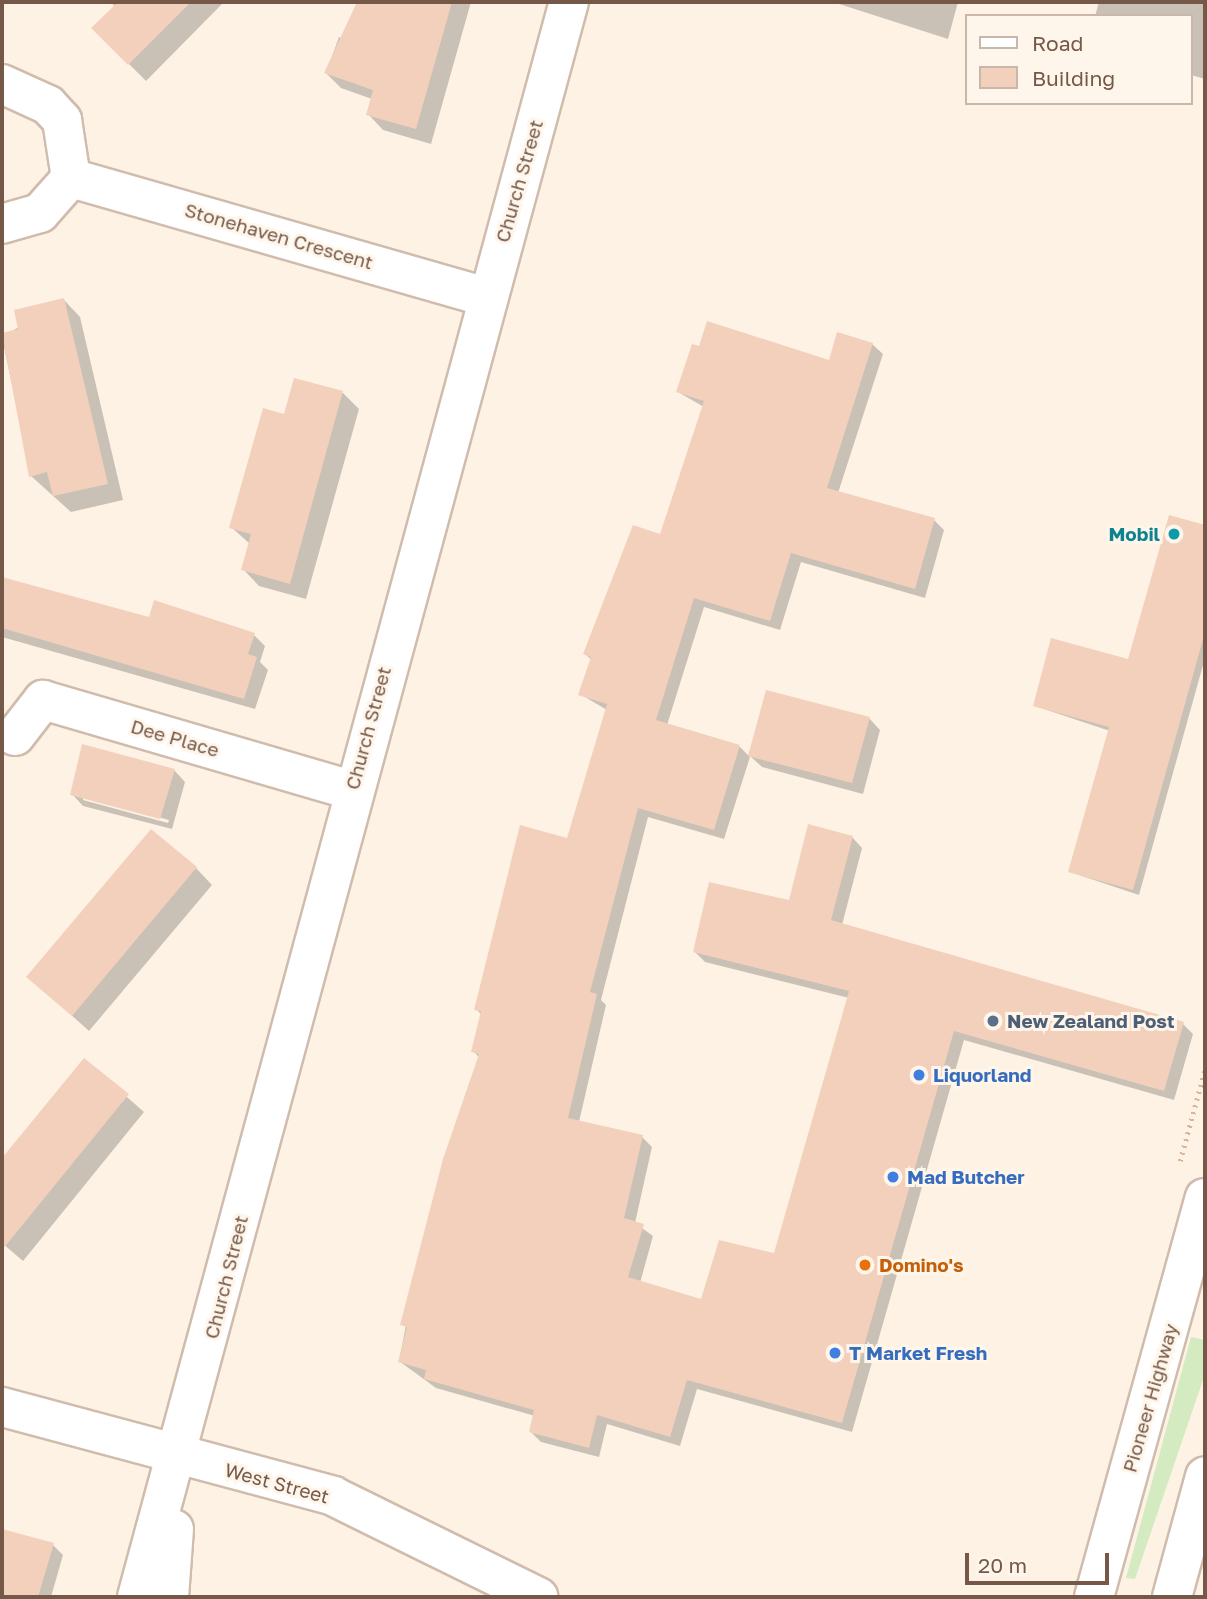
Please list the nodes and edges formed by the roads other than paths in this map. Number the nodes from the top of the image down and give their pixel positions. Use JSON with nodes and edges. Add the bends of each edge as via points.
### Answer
{"nodes":[{"id":1,"x":569,"y":2,"type":"edge"},
{"id":2,"x":2,"y":84,"type":"edge"},
{"id":3,"x":71,"y":178,"type":"junction"},
{"id":4,"x":2,"y":224,"type":"edge"},
{"id":5,"x":486,"y":297,"type":"junction"},
{"id":6,"x":15,"y":736,"type":"dead end"},
{"id":7,"x":351,"y":790,"type":"junction"},
{"id":8,"x":1205,"y":1198,"type":"edge"},
{"id":9,"x":2,"y":1407,"type":"edge"},
{"id":10,"x":180,"y":1457,"type":"junction"},
{"id":11,"x":1205,"y":1476,"type":"edge"},
{"id":12,"x":1192,"y":1522,"type":"junction"},
{"id":13,"x":137,"y":1597,"type":"edge"},
{"id":14,"x":169,"y":1597,"type":"edge"},
{"id":15,"x":538,"y":1597,"type":"edge"},
{"id":16,"x":1094,"y":1597,"type":"edge"},
{"id":17,"x":1147,"y":1597,"type":"edge"},
{"id":18,"x":1172,"y":1597,"type":"edge"}],
"edges":[{"from":1,"to":5,"type":"street","name":"Church Street"},
{"from":2,"to":3,"type":"street","via":[[48,105],[62,120]]},
{"from":3,"to":4,"type":"street","via":[[40,213]]},
{"from":3,"to":5,"type":"street","name":"Stonehaven Crescent"},
{"from":5,"to":7,"type":"street","name":"Church Street"},
{"from":6,"to":7,"type":"street","name":"Dee Place","via":[[43,699]]},
{"from":7,"to":10,"type":"street","name":"Church Street"},
{"from":8,"to":16,"type":"street","name":"Pioneer Highway"},
{"from":9,"to":10,"type":"street","name":"West Street"},
{"from":10,"to":13,"type":"street","name":"Church Street"},
{"from":10,"to":14,"type":"street","name":"Church Street"},
{"from":10,"to":15,"type":"street","name":"West Street","via":[[333,1496]]},
{"from":11,"to":12,"type":"street"},
{"from":12,"to":17,"type":"street"},
{"from":12,"to":18,"type":"street"}]}
